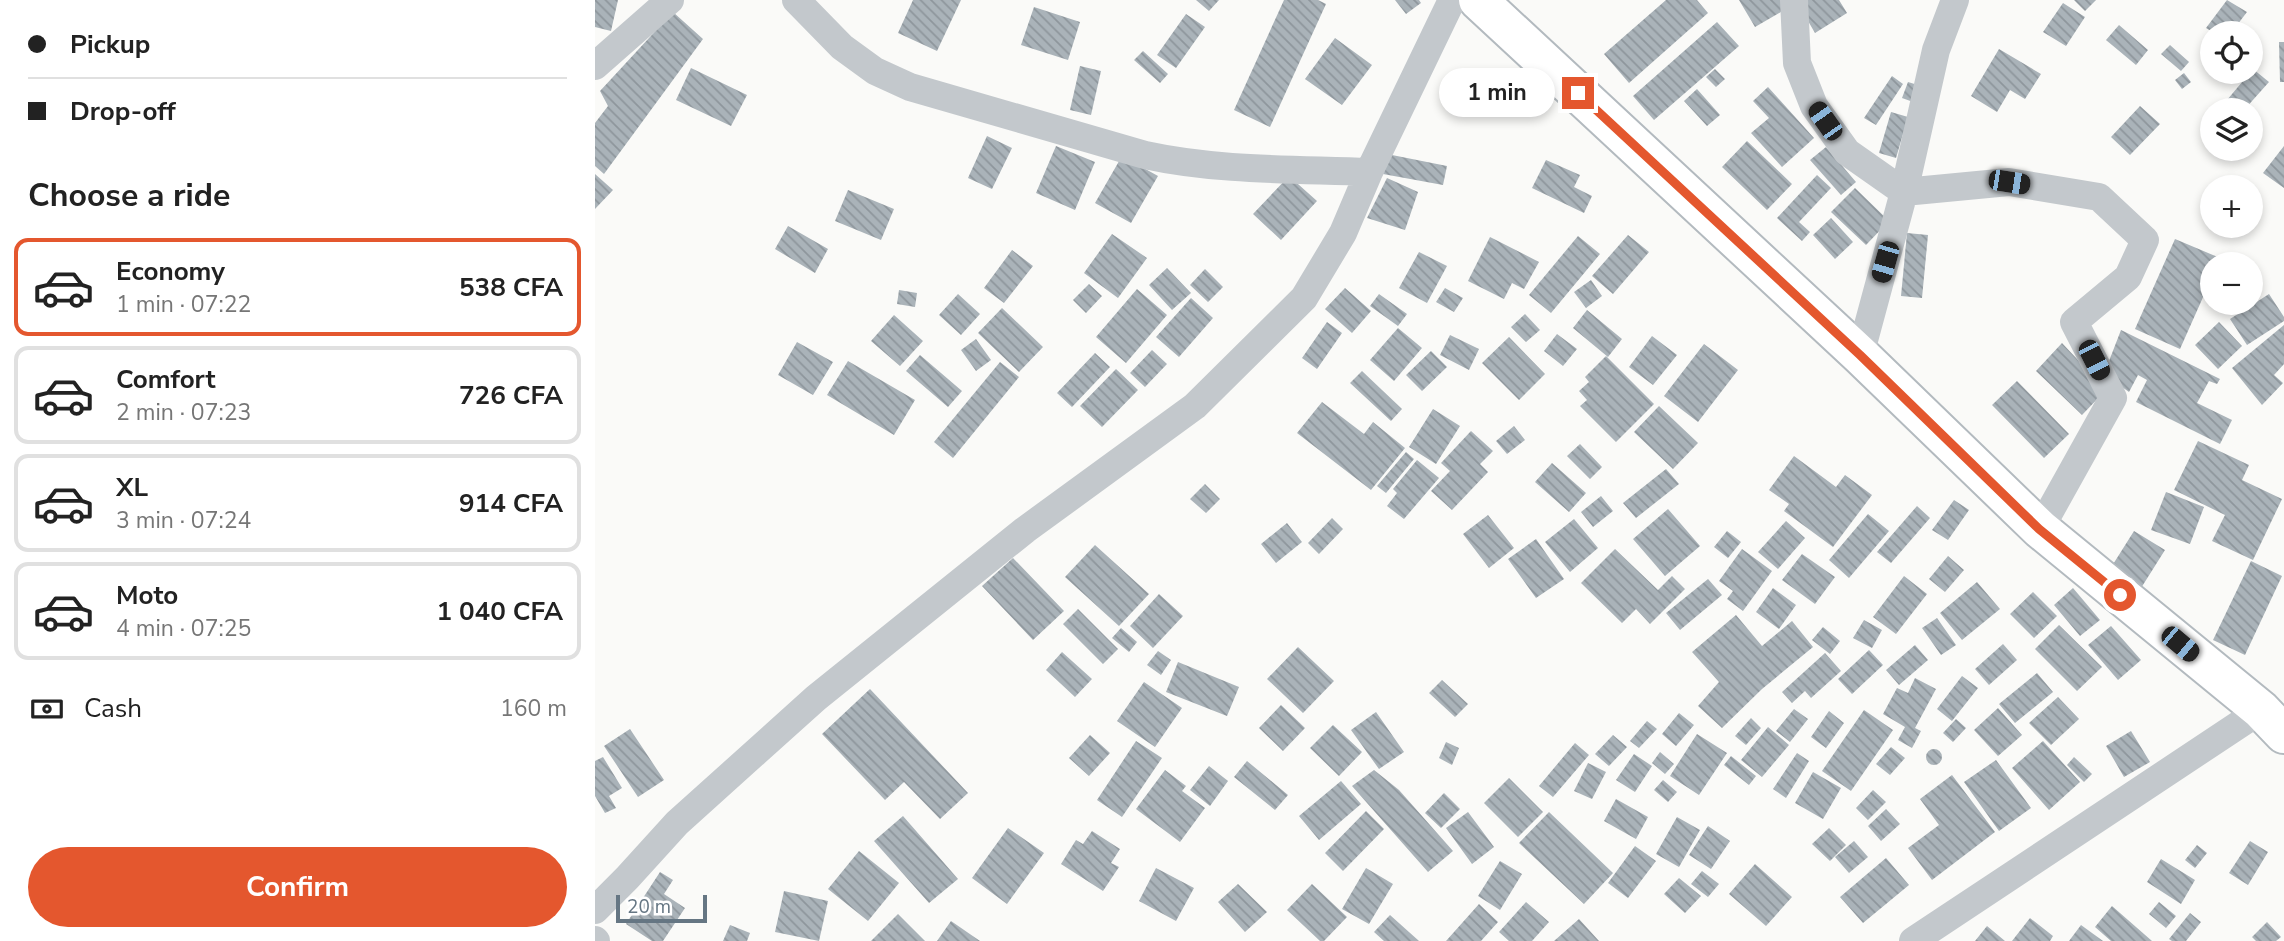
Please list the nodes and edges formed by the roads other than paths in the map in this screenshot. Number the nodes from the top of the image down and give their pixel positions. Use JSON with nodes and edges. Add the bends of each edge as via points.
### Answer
{"nodes":[{"id":1,"x":670,"y":0,"type":"edge"},
{"id":2,"x":796,"y":0,"type":"edge"},
{"id":3,"x":1452,"y":0,"type":"edge"},
{"id":4,"x":1478,"y":0,"type":"edge"},
{"id":5,"x":1794,"y":0,"type":"edge"},
{"id":6,"x":1955,"y":0,"type":"edge"},
{"id":7,"x":595,"y":66,"type":"edge"},
{"id":8,"x":1369,"y":172,"type":"junction"},
{"id":9,"x":1904,"y":192,"type":"junction"},
{"id":10,"x":1860,"y":355,"type":"junction"},
{"id":11,"x":2039,"y":529,"type":"junction"},
{"id":12,"x":2272,"y":722,"type":"edge"},
{"id":13,"x":595,"y":909,"type":"edge"},
{"id":14,"x":1913,"y":941,"type":"edge"}],
"edges":[{"from":1,"to":7,"type":"street"},
{"from":2,"to":8,"type":"street","via":[[842,47],[874,71],[910,87],[1176,161]]},
{"from":3,"to":8,"type":"street"},
{"from":4,"to":10,"type":"street"},
{"from":5,"to":9,"type":"street","via":[[1797,63],[1814,106],[1847,152]]},
{"from":6,"to":9,"type":"street","via":[[1936,50]]},
{"from":8,"to":13,"type":"street","via":[[1343,233],[1304,298],[1195,407],[1025,530],[815,698],[677,823]]},
{"from":9,"to":10,"type":"street"},
{"from":9,"to":11,"type":"street","via":[[2009,182],[2099,197],[2145,240],[2128,277],[2074,322],[2113,398]]},
{"from":10,"to":11,"type":"street"},
{"from":11,"to":12,"type":"street"},
{"from":12,"to":14,"type":"street"}]}
